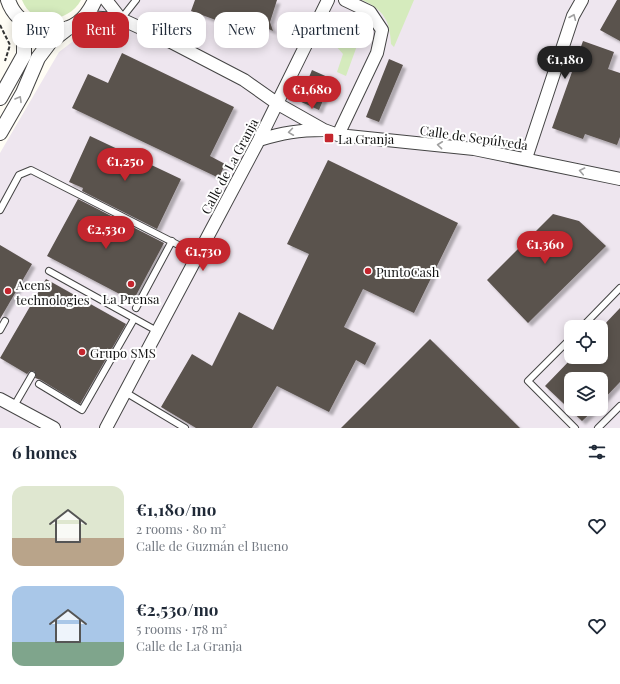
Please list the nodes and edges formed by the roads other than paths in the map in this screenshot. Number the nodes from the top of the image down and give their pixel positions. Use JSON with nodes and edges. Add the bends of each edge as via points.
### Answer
{"nodes":[{"id":1,"x":8,"y":0,"type":"edge"},
{"id":2,"x":95,"y":0,"type":"edge"},
{"id":3,"x":106,"y":0,"type":"edge"},
{"id":4,"x":136,"y":0,"type":"edge"},
{"id":5,"x":328,"y":0,"type":"edge"},
{"id":6,"x":345,"y":0,"type":"edge"},
{"id":7,"x":582,"y":0,"type":"edge"},
{"id":8,"x":14,"y":12,"type":"edge"},
{"id":9,"x":88,"y":12,"type":"edge"},
{"id":10,"x":115,"y":12,"type":"edge"},
{"id":11,"x":127,"y":12,"type":"edge"},
{"id":12,"x":129,"y":23,"type":"edge"},
{"id":13,"x":72,"y":26,"type":"edge"},
{"id":14,"x":68,"y":28,"type":"junction"},
{"id":15,"x":64,"y":29,"type":"edge"},
{"id":16,"x":24,"y":48,"type":"edge"},
{"id":17,"x":0,"y":98,"type":"edge"},
{"id":18,"x":278,"y":104,"type":"junction"},
{"id":19,"x":324,"y":130,"type":"junction"},
{"id":20,"x":0,"y":133,"type":"edge"},
{"id":21,"x":338,"y":135,"type":"junction"},
{"id":22,"x":259,"y":140,"type":"junction"},
{"id":23,"x":526,"y":158,"type":"junction"},
{"id":24,"x":620,"y":179,"type":"edge"},
{"id":25,"x":0,"y":210,"type":"edge"},
{"id":26,"x":172,"y":241,"type":"junction"},
{"id":27,"x":198,"y":254,"type":"junction"},
{"id":28,"x":49,"y":271,"type":"dead end"},
{"id":29,"x":620,"y":288,"type":"edge"},
{"id":30,"x":136,"y":308,"type":"dead end"},
{"id":31,"x":134,"y":318,"type":"junction"},
{"id":32,"x":589,"y":320,"type":"edge"},
{"id":33,"x":6,"y":321,"type":"dead end"},
{"id":34,"x":0,"y":330,"type":"edge"},
{"id":35,"x":157,"y":331,"type":"junction"},
{"id":36,"x":564,"y":345,"type":"edge"},
{"id":37,"x":32,"y":375,"type":"dead end"},
{"id":38,"x":39,"y":384,"type":"dead end"},
{"id":39,"x":125,"y":392,"type":"junction"},
{"id":40,"x":0,"y":399,"type":"edge"},
{"id":41,"x":14,"y":406,"type":"junction"},
{"id":42,"x":620,"y":406,"type":"edge"},
{"id":43,"x":54,"y":428,"type":"edge"},
{"id":44,"x":106,"y":428,"type":"edge"},
{"id":45,"x":185,"y":428,"type":"edge"},
{"id":46,"x":575,"y":428,"type":"edge"},
{"id":47,"x":598,"y":428,"type":"edge"}],
"edges":[{"from":1,"to":8,"type":"street"},
{"from":2,"to":9,"type":"street"},
{"from":3,"to":10,"type":"street","name":"Calle de Sepúlveda"},
{"from":4,"to":11,"type":"lane"},
{"from":5,"to":18,"type":"street","name":"Calle de La Granja"},
{"from":6,"to":21,"type":"street","via":[[370,12],[382,30],[377,53]]},
{"from":23,"to":7,"type":"street","one_way":true,"via":[[573,16]]},
{"from":12,"to":18,"type":"street","name":"Calle de Sepúlveda","via":[[244,80]]},
{"from":13,"to":14,"type":"street"},
{"from":14,"to":15,"type":"street"},
{"from":20,"to":14,"type":"street","one_way":true,"via":[[23,93],[38,58],[50,42]]},
{"from":16,"to":17,"type":"street","via":[[24,56]]},
{"from":18,"to":19,"type":"street","name":"Calle de Sepúlveda"},
{"from":18,"to":22,"type":"street","name":"Calle de La Granja"},
{"from":19,"to":21,"type":"street","name":"Calle de Sepúlveda"},
{"from":19,"to":22,"type":"street","name":"Calle de Sepúlveda","one_way":true,"via":[[286,132]]},
{"from":23,"to":21,"type":"street","name":"Calle de Sepúlveda","one_way":true,"via":[[474,149]]},
{"from":22,"to":27,"type":"street","name":"Calle de La Granja"},
{"from":24,"to":23,"type":"street","name":"Calle de Sepúlveda","one_way":true},
{"from":25,"to":26,"type":"lane","via":[[19,175],[31,170]]},
{"from":26,"to":27,"type":"lane"},
{"from":26,"to":30,"type":"lane"},
{"from":27,"to":35,"type":"street","name":"Calle de La Granja"},
{"from":28,"to":31,"type":"lane"},
{"from":29,"to":32,"type":"lane"},
{"from":31,"to":35,"type":"lane"},
{"from":31,"to":38,"type":"lane","via":[[82,410]]},
{"from":33,"to":34,"type":"lane"},
{"from":35,"to":39,"type":"street","name":"Calle de La Granja"},
{"from":36,"to":46,"type":"lane","via":[[528,381]]},
{"from":37,"to":41,"type":"lane"},
{"from":39,"to":44,"type":"street","name":"Calle de La Granja"},
{"from":39,"to":45,"type":"lane"},
{"from":40,"to":41,"type":"street"},
{"from":41,"to":43,"type":"street"},
{"from":42,"to":47,"type":"lane"}]}
